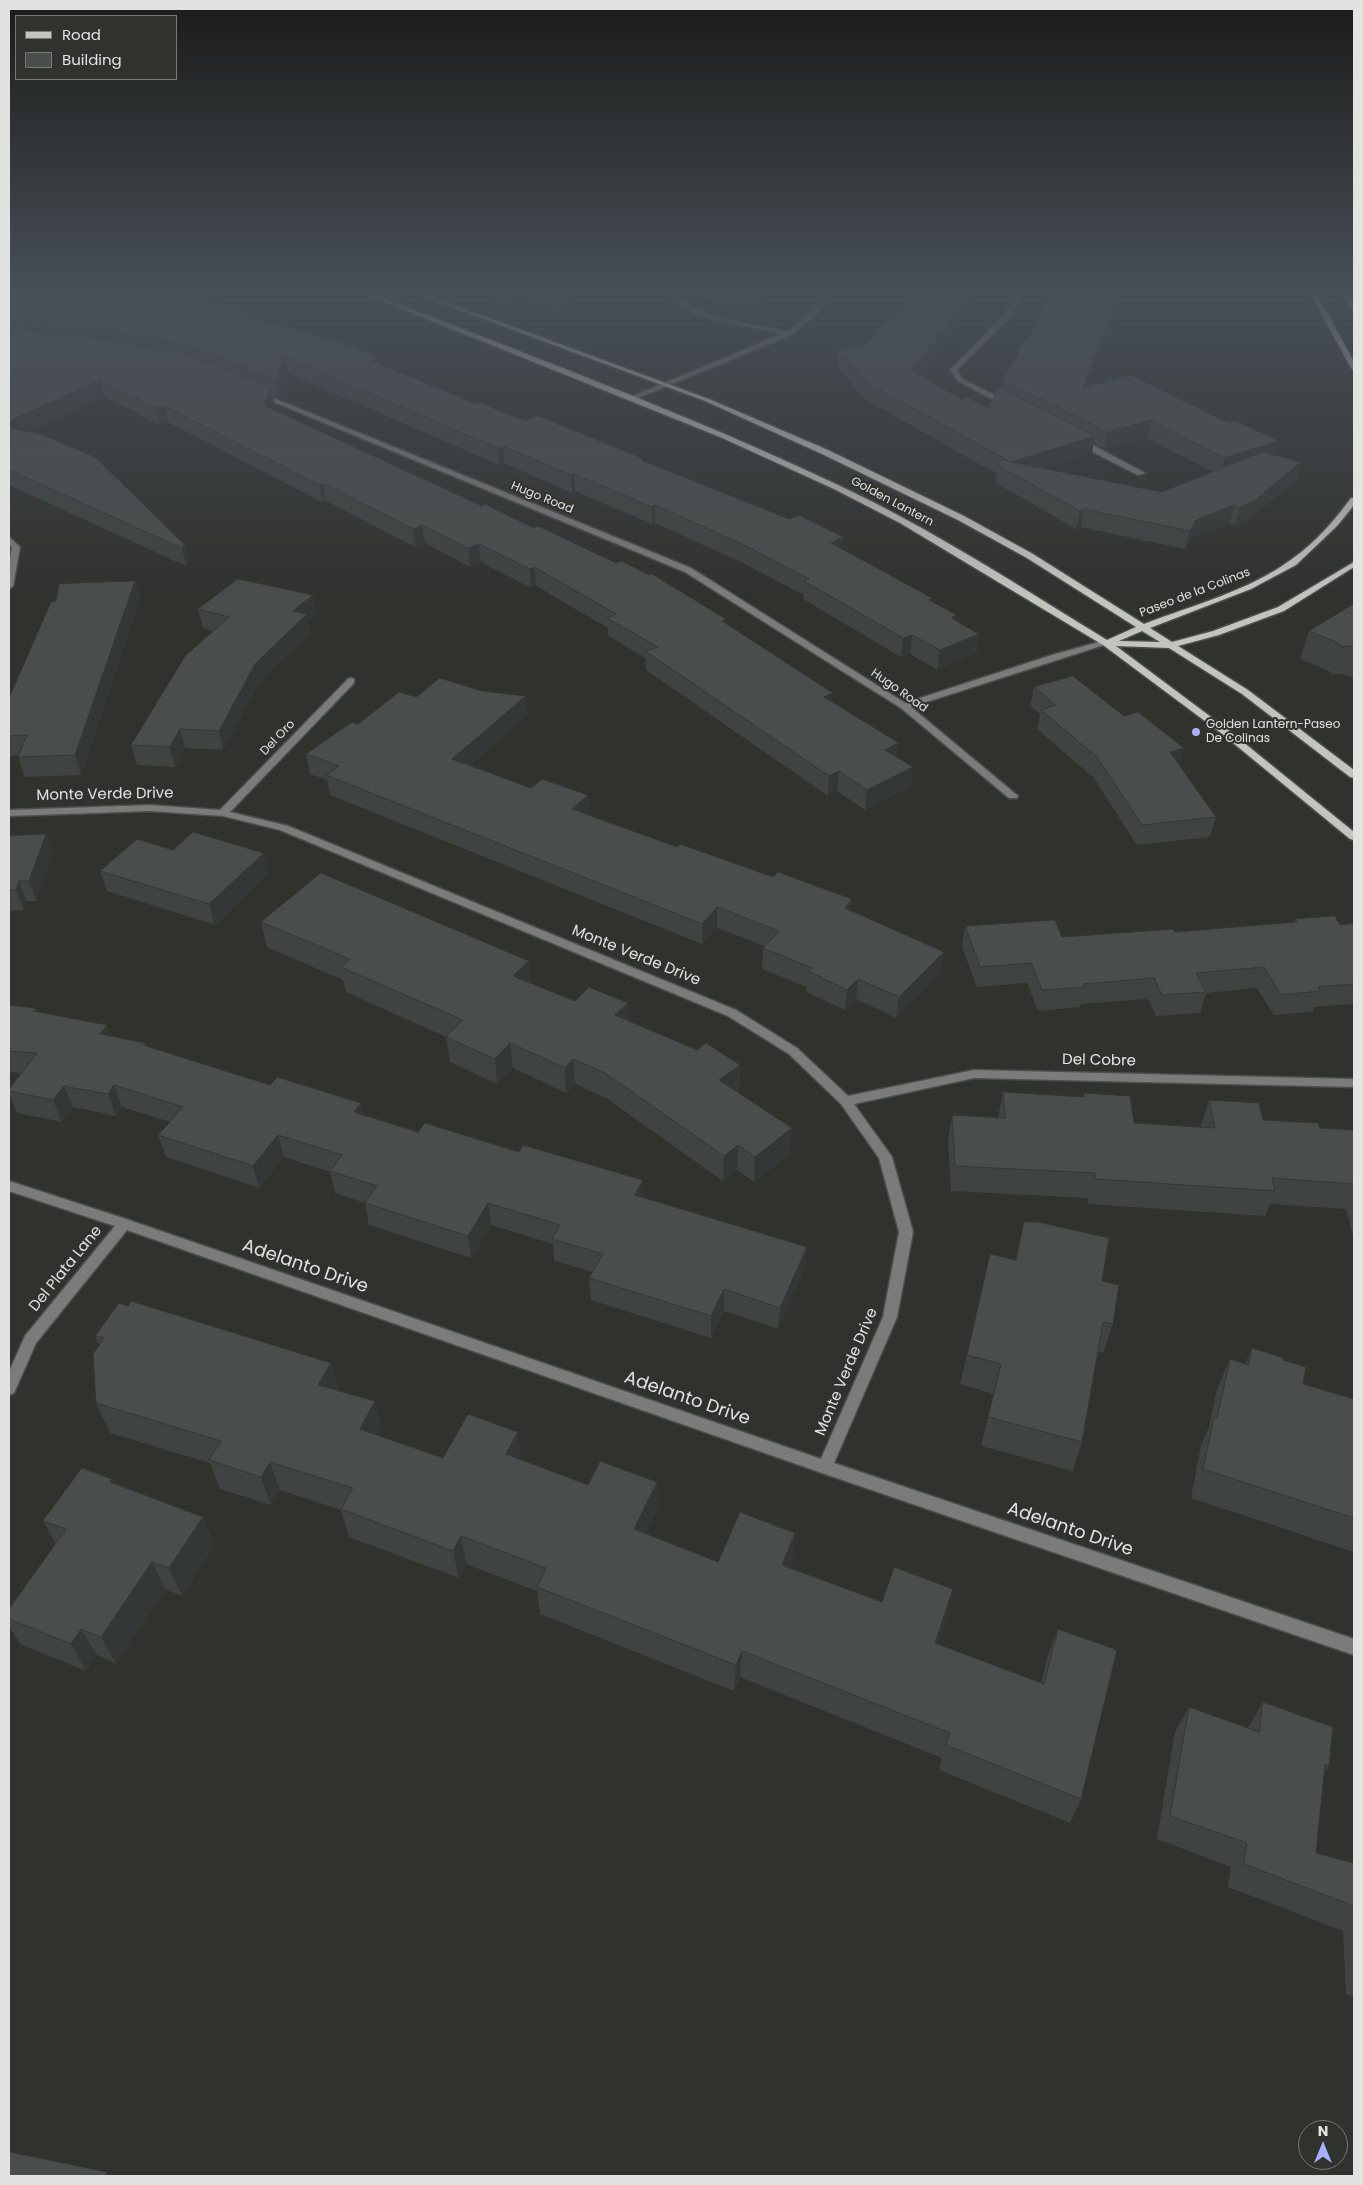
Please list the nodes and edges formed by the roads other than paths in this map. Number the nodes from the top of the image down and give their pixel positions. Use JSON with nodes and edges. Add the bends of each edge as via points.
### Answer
{"nodes":[{"id":1,"x":257,"y":393,"type":"edge"},
{"id":2,"x":620,"y":393,"type":"edge"},
{"id":3,"x":647,"y":393,"type":"edge"},
{"id":4,"x":687,"y":393,"type":"edge"},
{"id":5,"x":985,"y":393,"type":"edge"},
{"id":6,"x":633,"y":398,"type":"junction"},
{"id":7,"x":1012,"y":407,"type":"edge"},
{"id":8,"x":1072,"y":438,"type":"edge"},
{"id":9,"x":1141,"y":473,"type":"dead end"},
{"id":10,"x":1354,"y":500,"type":"edge"},
{"id":11,"x":1350,"y":513,"type":"edge"},
{"id":12,"x":9,"y":539,"type":"edge"},
{"id":13,"x":1354,"y":564,"type":"edge"},
{"id":14,"x":9,"y":586,"type":"edge"},
{"id":15,"x":1144,"y":626,"type":"junction"},
{"id":16,"x":1106,"y":643,"type":"junction"},
{"id":17,"x":1172,"y":645,"type":"junction"},
{"id":18,"x":351,"y":681,"type":"dead end"},
{"id":19,"x":904,"y":706,"type":"junction"},
{"id":20,"x":1354,"y":775,"type":"edge"},
{"id":21,"x":1013,"y":796,"type":"dead end"},
{"id":22,"x":9,"y":813,"type":"edge"},
{"id":23,"x":223,"y":813,"type":"junction"},
{"id":24,"x":1354,"y":837,"type":"edge"},
{"id":25,"x":1354,"y":1083,"type":"edge"},
{"id":26,"x":846,"y":1101,"type":"junction"},
{"id":27,"x":9,"y":1186,"type":"edge"},
{"id":28,"x":124,"y":1224,"type":"junction"},
{"id":29,"x":9,"y":1389,"type":"edge"},
{"id":30,"x":825,"y":1467,"type":"junction"},
{"id":31,"x":1354,"y":1647,"type":"edge"}],
"edges":[{"from":1,"to":19,"type":"street","name":"Hugo Road","via":[[688,570]]},
{"from":2,"to":6,"type":"main road","name":"Golden Lantern"},
{"from":3,"to":6,"type":"street"},
{"from":4,"to":15,"type":"main road","name":"Golden Lantern","via":[[825,452],[961,518]]},
{"from":5,"to":7,"type":"street"},
{"from":6,"to":16,"type":"main road","name":"Golden Lantern","via":[[837,487],[969,559]]},
{"from":8,"to":9,"type":"street"},
{"from":10,"to":11,"type":"main road","name":"Paseo de la Colinas"},
{"from":11,"to":15,"type":"main road","name":"Paseo de la Colinas","via":[[1295,562],[1252,585]]},
{"from":12,"to":14,"type":"street","via":[[16,547]]},
{"from":13,"to":17,"type":"main road","name":"Paseo de la Colinas","via":[[1281,609]]},
{"from":15,"to":16,"type":"main road","name":"Paseo de la Colinas"},
{"from":15,"to":17,"type":"main road","name":"Golden Lantern"},
{"from":16,"to":17,"type":"main road","name":"Paseo de la Colinas"},
{"from":16,"to":19,"type":"street","name":"Paseo de la Colinas","via":[[1062,653]]},
{"from":16,"to":24,"type":"main road","name":"Golden Lantern","via":[[1224,731]]},
{"from":17,"to":20,"type":"main road","name":"Golden Lantern","via":[[1245,692]]},
{"from":18,"to":23,"type":"street","name":"Del Oro"},
{"from":19,"to":21,"type":"street","name":"Hugo Road"},
{"from":22,"to":23,"type":"street","name":"Monte Verde Drive","via":[[150,808]]},
{"from":23,"to":26,"type":"street","name":"Monte Verde Drive","via":[[284,828],[732,1013],[793,1051]]},
{"from":25,"to":26,"type":"street","name":"Del Cobre","via":[[974,1074]]},
{"from":26,"to":30,"type":"street","name":"Monte Verde Drive","via":[[885,1157],[906,1232],[890,1317]]},
{"from":27,"to":28,"type":"street","name":"Adelanto Drive"},
{"from":28,"to":29,"type":"street","name":"Del Plata Lane","via":[[30,1340]]},
{"from":28,"to":30,"type":"street","name":"Adelanto Drive"},
{"from":30,"to":31,"type":"street","name":"Adelanto Drive"}]}
